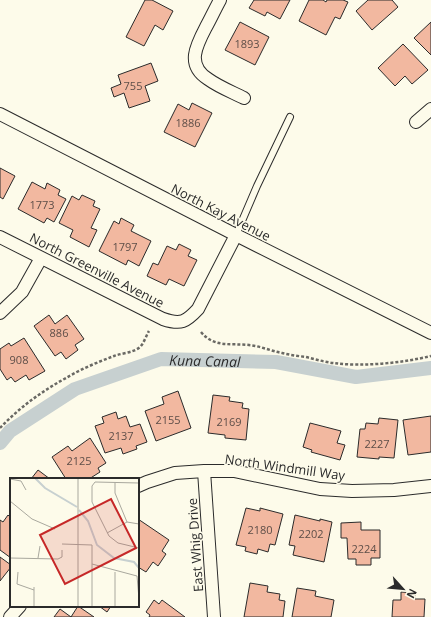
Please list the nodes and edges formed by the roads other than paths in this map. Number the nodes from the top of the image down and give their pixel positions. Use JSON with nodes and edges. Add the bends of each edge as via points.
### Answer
{"nodes":[{"id":1,"x":220,"y":0,"type":"edge"},
{"id":2,"x":244,"y":98,"type":"dead end"},
{"id":3,"x":431,"y":109,"type":"edge"},
{"id":4,"x":0,"y":114,"type":"edge"},
{"id":5,"x":290,"y":117,"type":"dead end"},
{"id":6,"x":416,"y":122,"type":"dead end"},
{"id":7,"x":236,"y":235,"type":"junction"},
{"id":8,"x":0,"y":237,"type":"edge"},
{"id":9,"x":41,"y":258,"type":"junction"},
{"id":10,"x":0,"y":313,"type":"edge"},
{"id":11,"x":431,"y":333,"type":"edge"},
{"id":12,"x":204,"y":471,"type":"junction"},
{"id":13,"x":139,"y":486,"type":"edge"},
{"id":14,"x":431,"y":486,"type":"edge"},
{"id":15,"x":19,"y":607,"type":"edge"},
{"id":16,"x":10,"y":617,"type":"edge"},
{"id":17,"x":214,"y":617,"type":"edge"}],
"edges":[{"from":1,"to":2,"type":"street","via":[[198,41],[195,62],[199,72],[208,79]]},
{"from":3,"to":6,"type":"street"},
{"from":4,"to":7,"type":"street","name":"North Kay Avenue"},
{"from":5,"to":7,"type":"lane"},
{"from":7,"to":9,"type":"street","name":"North Greenville Avenue","via":[[198,309],[183,322],[173,323],[164,319]]},
{"from":7,"to":11,"type":"street","name":"North Kay Avenue"},
{"from":8,"to":9,"type":"street","name":"North Greenville Avenue"},
{"from":9,"to":10,"type":"street","via":[[22,292]]},
{"from":12,"to":13,"type":"street","name":"North Windmill Way","via":[[176,473]]},
{"from":12,"to":14,"type":"street","name":"North Windmill Way","via":[[234,471],[320,489],[394,490]]},
{"from":12,"to":17,"type":"street","name":"East Whig Drive"},
{"from":15,"to":16,"type":"street"}]}
